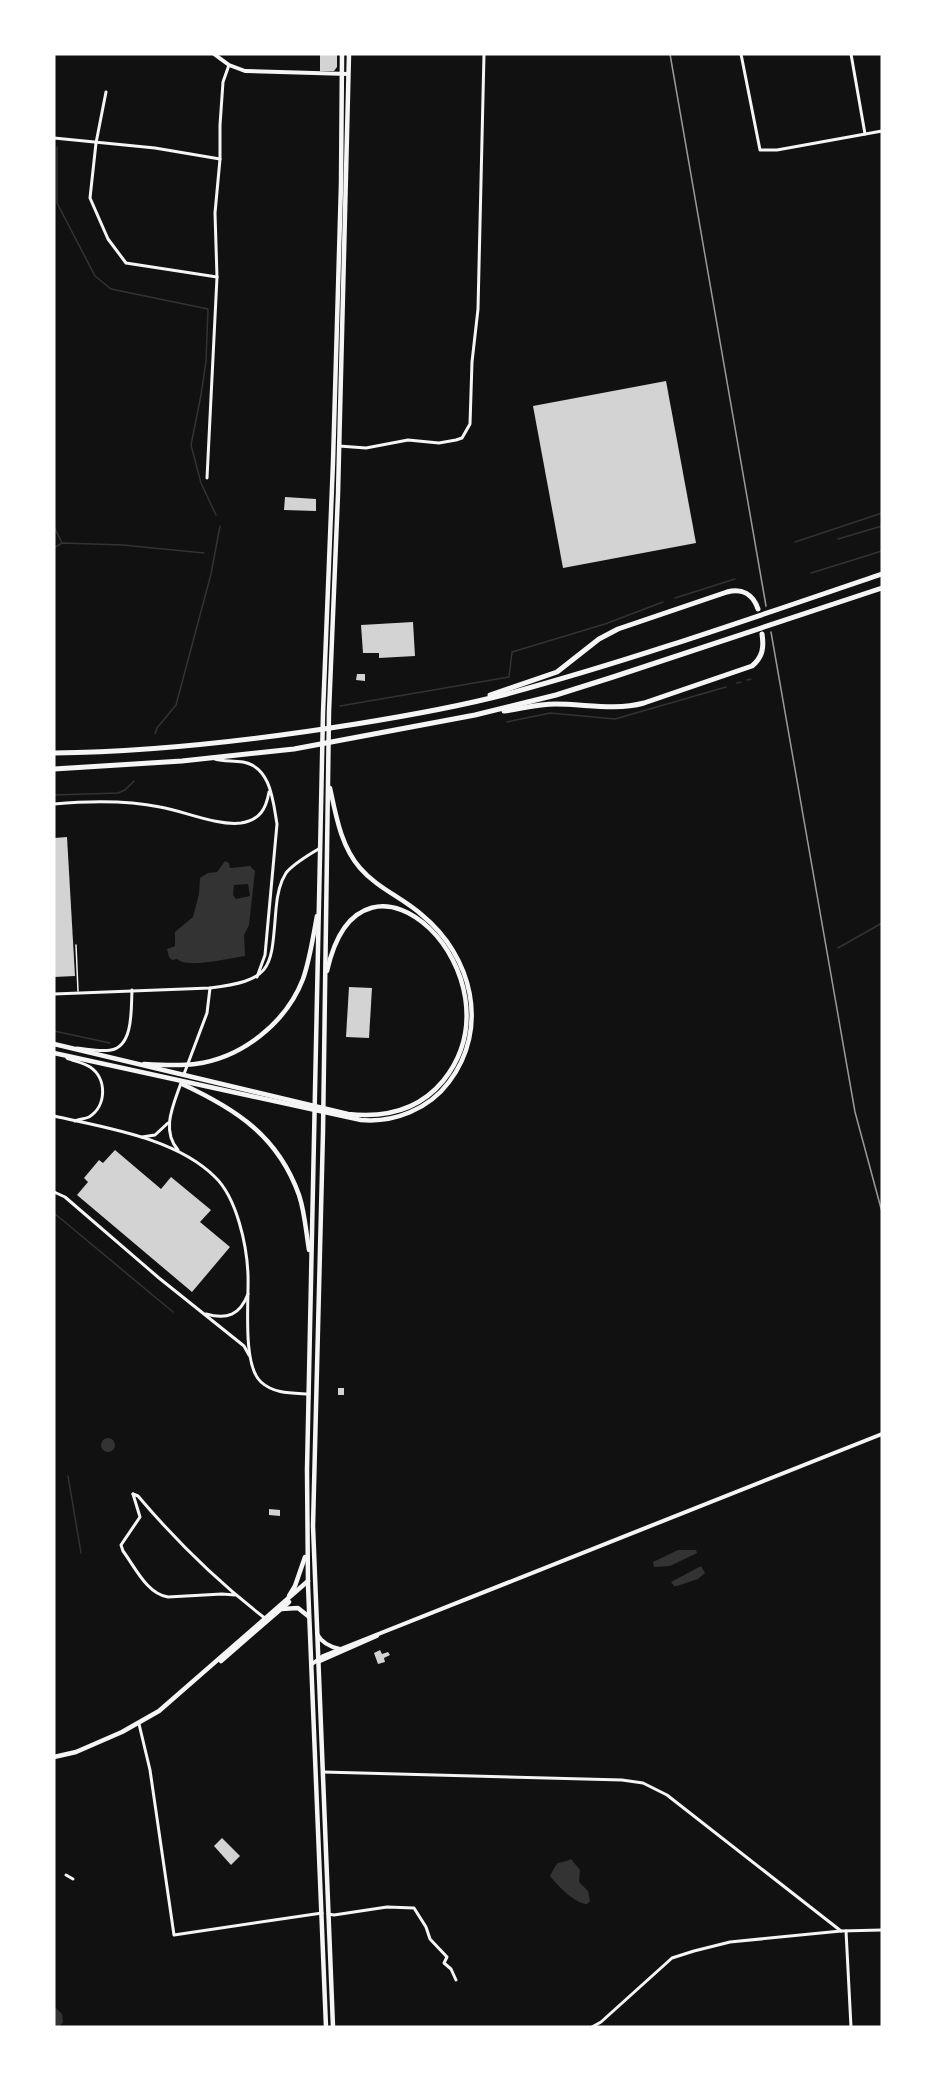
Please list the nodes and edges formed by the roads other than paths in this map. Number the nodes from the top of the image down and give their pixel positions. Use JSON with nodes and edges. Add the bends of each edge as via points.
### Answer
{"nodes":[{"id":1,"x":214,"y":54,"type":"edge"},
{"id":2,"x":342,"y":54,"type":"edge"},
{"id":3,"x":349,"y":54,"type":"edge"},
{"id":4,"x":484,"y":54,"type":"edge"},
{"id":5,"x":741,"y":54,"type":"edge"},
{"id":6,"x":851,"y":54,"type":"edge"},
{"id":7,"x":229,"y":65,"type":"junction"},
{"id":8,"x":342,"y":74,"type":"junction"},
{"id":9,"x":348,"y":74,"type":"junction"},
{"id":10,"x":106,"y":92,"type":"dead end"},
{"id":11,"x":882,"y":131,"type":"edge"},
{"id":12,"x":865,"y":134,"type":"junction"},
{"id":13,"x":54,"y":138,"type":"edge"},
{"id":14,"x":96,"y":143,"type":"junction"},
{"id":15,"x":220,"y":159,"type":"junction"},
{"id":16,"x":217,"y":277,"type":"junction"},
{"id":17,"x":338,"y":446,"type":"junction"},
{"id":18,"x":207,"y":478,"type":"dead end"},
{"id":19,"x":882,"y":574,"type":"edge"},
{"id":20,"x":882,"y":588,"type":"edge"},
{"id":21,"x":758,"y":609,"type":"dead end"},
{"id":22,"x":762,"y":634,"type":"dead end"},
{"id":23,"x":477,"y":700,"type":"junction"},
{"id":24,"x":475,"y":715,"type":"junction"},
{"id":25,"x":54,"y":753,"type":"edge"},
{"id":26,"x":210,"y":758,"type":"junction"},
{"id":27,"x":54,"y":769,"type":"edge"},
{"id":28,"x":328,"y":779,"type":"junction"},
{"id":29,"x":270,"y":790,"type":"junction"},
{"id":30,"x":54,"y":804,"type":"edge"},
{"id":31,"x":320,"y":848,"type":"junction"},
{"id":32,"x":319,"y":902,"type":"junction"},
{"id":33,"x":76,"y":945,"type":"dead end"},
{"id":34,"x":256,"y":978,"type":"junction"},
{"id":35,"x":324,"y":982,"type":"junction"},
{"id":36,"x":210,"y":988,"type":"junction"},
{"id":37,"x":132,"y":990,"type":"junction"},
{"id":38,"x":78,"y":992,"type":"junction"},
{"id":39,"x":54,"y":994,"type":"edge"},
{"id":40,"x":55,"y":1044,"type":"edge"},
{"id":41,"x":56,"y":1054,"type":"edge"},
{"id":42,"x":135,"y":1064,"type":"junction"},
{"id":43,"x":174,"y":1080,"type":"junction"},
{"id":44,"x":54,"y":1116,"type":"edge"},
{"id":45,"x":74,"y":1121,"type":"junction"},
{"id":46,"x":168,"y":1124,"type":"junction"},
{"id":47,"x":136,"y":1136,"type":"junction"},
{"id":48,"x":179,"y":1152,"type":"junction"},
{"id":49,"x":54,"y":1192,"type":"edge"},
{"id":50,"x":311,"y":1264,"type":"junction"},
{"id":51,"x":248,"y":1293,"type":"junction"},
{"id":52,"x":203,"y":1314,"type":"junction"},
{"id":53,"x":250,"y":1356,"type":"junction"},
{"id":54,"x":309,"y":1394,"type":"junction"},
{"id":55,"x":882,"y":1434,"type":"edge"},
{"id":56,"x":307,"y":1551,"type":"junction"},
{"id":57,"x":310,"y":1581,"type":"junction"},
{"id":58,"x":235,"y":1595,"type":"junction"},
{"id":59,"x":287,"y":1600,"type":"junction"},
{"id":60,"x":281,"y":1609,"type":"junction"},
{"id":61,"x":310,"y":1618,"type":"junction"},
{"id":62,"x":266,"y":1619,"type":"junction"},
{"id":63,"x":317,"y":1633,"type":"junction"},
{"id":64,"x":380,"y":1634,"type":"junction"},
{"id":65,"x":341,"y":1649,"type":"junction"},
{"id":66,"x":318,"y":1660,"type":"junction"},
{"id":67,"x":216,"y":1663,"type":"junction"},
{"id":68,"x":312,"y":1664,"type":"junction"},
{"id":69,"x":139,"y":1724,"type":"junction"},
{"id":70,"x":54,"y":1757,"type":"edge"},
{"id":71,"x":322,"y":1772,"type":"junction"},
{"id":72,"x":66,"y":1875,"type":"dead end"},
{"id":73,"x":74,"y":1880,"type":"dead end"},
{"id":74,"x":322,"y":1913,"type":"junction"},
{"id":75,"x":328,"y":1914,"type":"junction"},
{"id":76,"x":882,"y":1930,"type":"edge"},
{"id":77,"x":841,"y":1931,"type":"junction"},
{"id":78,"x":846,"y":1932,"type":"junction"},
{"id":79,"x":456,"y":1980,"type":"dead end"},
{"id":80,"x":326,"y":2027,"type":"edge"},
{"id":81,"x":333,"y":2027,"type":"edge"},
{"id":82,"x":592,"y":2027,"type":"edge"},
{"id":83,"x":851,"y":2027,"type":"edge"}],
"edges":[{"from":1,"to":7,"type":"main road"},
{"from":2,"to":8,"type":"main road"},
{"from":3,"to":9,"type":"main road"},
{"from":4,"to":17,"type":"street","via":[[478,309],[468,429],[462,438],[439,443],[408,440],[374,448]]},
{"from":5,"to":12,"type":"street","via":[[760,150]]},
{"from":6,"to":12,"type":"street"},
{"from":7,"to":8,"type":"main road","via":[[257,72]]},
{"from":7,"to":15,"type":"street","via":[[223,82]]},
{"from":8,"to":9,"type":"main road"},
{"from":8,"to":31,"type":"main road"},
{"from":9,"to":17,"type":"main road"},
{"from":10,"to":14,"type":"street"},
{"from":11,"to":12,"type":"street"},
{"from":13,"to":14,"type":"street"},
{"from":14,"to":15,"type":"street"},
{"from":14,"to":16,"type":"street","via":[[90,198],[108,239],[126,263]]},
{"from":15,"to":16,"type":"street","via":[[215,213]]},
{"from":16,"to":18,"type":"street"},
{"from":17,"to":28,"type":"main road"},
{"from":19,"to":23,"type":"highway","via":[[610,664]]},
{"from":20,"to":24,"type":"highway","via":[[556,695]]},
{"from":21,"to":23,"type":"highway","via":[[747,593],[726,592],[618,629],[557,672]]},
{"from":22,"to":24,"type":"highway","via":[[762,652],[752,666],[644,703],[607,708],[552,704]]},
{"from":23,"to":25,"type":"highway","via":[[403,716],[224,743]]},
{"from":24,"to":26,"type":"highway","via":[[294,749]]},
{"from":26,"to":27,"type":"highway"},
{"from":26,"to":29,"type":"street","via":[[254,766],[263,774]]},
{"from":28,"to":35,"type":"main road"},
{"from":28,"to":43,"type":"main road","via":[[337,822],[356,862],[374,882],[425,917],[447,941],[461,965],[469,984],[473,1016],[460,1064],[443,1089],[424,1105],[375,1121],[348,1119]]},
{"from":29,"to":30,"type":"street","via":[[266,808],[256,818],[242,823],[159,806]]},
{"from":29,"to":34,"type":"street","via":[[277,824],[265,956]]},
{"from":31,"to":32,"type":"main road"},
{"from":31,"to":34,"type":"street","via":[[292,867],[282,882],[270,956],[267,967]]},
{"from":32,"to":42,"type":"main road","via":[[302,980],[288,1006],[264,1033],[239,1050],[196,1064]]},
{"from":32,"to":50,"type":"main road"},
{"from":33,"to":38,"type":"lane"},
{"from":34,"to":36,"type":"street"},
{"from":35,"to":42,"type":"main road","via":[[336,940],[346,923],[357,915],[378,906],[393,907],[421,921],[453,960],[467,1006],[462,1047],[443,1081],[408,1107],[368,1115]]},
{"from":35,"to":57,"type":"main road"},
{"from":36,"to":37,"type":"street"},
{"from":36,"to":46,"type":"street","via":[[207,1013]]},
{"from":37,"to":38,"type":"street"},
{"from":37,"to":40,"type":"street","via":[[128,1031],[120,1047],[100,1051]]},
{"from":38,"to":39,"type":"street"},
{"from":40,"to":42,"type":"main road"},
{"from":41,"to":43,"type":"main road"},
{"from":41,"to":45,"type":"street","via":[[90,1067],[100,1077],[102,1100],[97,1109]]},
{"from":43,"to":50,"type":"main road","via":[[231,1108],[274,1150],[299,1196]]},
{"from":44,"to":45,"type":"street"},
{"from":45,"to":47,"type":"street"},
{"from":46,"to":47,"type":"street","via":[[154,1135]]},
{"from":46,"to":48,"type":"street","via":[[172,1143]]},
{"from":47,"to":48,"type":"street"},
{"from":48,"to":51,"type":"street","via":[[217,1178],[227,1194],[246,1253]]},
{"from":49,"to":52,"type":"street","via":[[65,1197]]},
{"from":50,"to":54,"type":"main road"},
{"from":51,"to":52,"type":"street","via":[[240,1309],[230,1315],[218,1318]]},
{"from":51,"to":53,"type":"street"},
{"from":52,"to":53,"type":"street","via":[[244,1346]]},
{"from":53,"to":54,"type":"street","via":[[254,1373],[269,1388]]},
{"from":54,"to":56,"type":"main road"},
{"from":55,"to":64,"type":"main road"},
{"from":56,"to":57,"type":"main road"},
{"from":56,"to":59,"type":"main road"},
{"from":57,"to":59,"type":"main road"},
{"from":57,"to":60,"type":"main road"},
{"from":57,"to":61,"type":"main road"},
{"from":57,"to":63,"type":"main road"},
{"from":58,"to":58,"type":"street","via":[[167,1530],[138,1496],[133,1494],[140,1517],[121,1545],[149,1588],[168,1597]]},
{"from":58,"to":62,"type":"street"},
{"from":59,"to":62,"type":"main road"},
{"from":60,"to":61,"type":"main road","via":[[298,1608]]},
{"from":60,"to":67,"type":"main road"},
{"from":61,"to":68,"type":"main road"},
{"from":62,"to":67,"type":"main road"},
{"from":63,"to":65,"type":"main road","via":[[332,1648]]},
{"from":63,"to":66,"type":"main road"},
{"from":64,"to":65,"type":"main road"},
{"from":64,"to":66,"type":"main road"},
{"from":65,"to":66,"type":"main road"},
{"from":66,"to":68,"type":"main road"},
{"from":66,"to":71,"type":"main road"},
{"from":67,"to":69,"type":"main road"},
{"from":68,"to":74,"type":"main road"},
{"from":69,"to":70,"type":"main road","via":[[76,1752]]},
{"from":69,"to":74,"type":"street","via":[[150,1770],[174,1935]]},
{"from":71,"to":75,"type":"main road"},
{"from":71,"to":77,"type":"street","via":[[643,1783],[667,1795]]},
{"from":72,"to":73,"type":"street"},
{"from":74,"to":80,"type":"main road"},
{"from":75,"to":79,"type":"street","via":[[414,1908],[430,1939],[447,1957],[444,1963]]},
{"from":75,"to":81,"type":"main road"},
{"from":76,"to":78,"type":"street"},
{"from":77,"to":78,"type":"street"},
{"from":77,"to":82,"type":"street","via":[[730,1942],[672,1958]]},
{"from":78,"to":83,"type":"street"}]}
